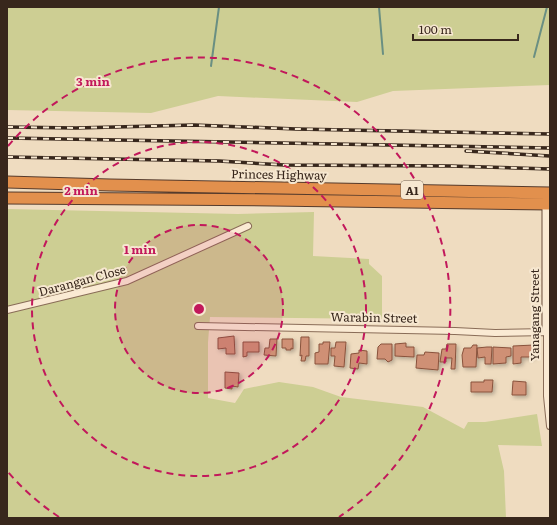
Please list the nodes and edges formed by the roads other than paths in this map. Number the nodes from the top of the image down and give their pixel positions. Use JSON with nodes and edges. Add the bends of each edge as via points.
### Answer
{"nodes":[{"id":1,"x":7,"y":182,"type":"edge"},
{"id":2,"x":550,"y":193,"type":"edge"},
{"id":3,"x":7,"y":198,"type":"edge"},
{"id":4,"x":549,"y":204,"type":"edge"},
{"id":5,"x":248,"y":226,"type":"dead end"},
{"id":6,"x":7,"y":310,"type":"edge"},
{"id":7,"x":198,"y":326,"type":"dead end"},
{"id":8,"x":548,"y":332,"type":"edge"},
{"id":9,"x":550,"y":426,"type":"edge"}],
"edges":[{"from":1,"to":2,"type":"highway","name":"Princes Highway","number":"A1"},
{"from":3,"to":4,"type":"highway","number":"A1"},
{"from":4,"to":8,"type":"street","name":"Yanagang Street"},
{"from":5,"to":6,"type":"street","name":"Darangan Close","via":[[127,281]]},
{"from":7,"to":8,"type":"street","name":"Warabin Street","via":[[495,334]]},
{"from":8,"to":9,"type":"street","name":"Yanagang Street","via":[[547,396]]}]}
